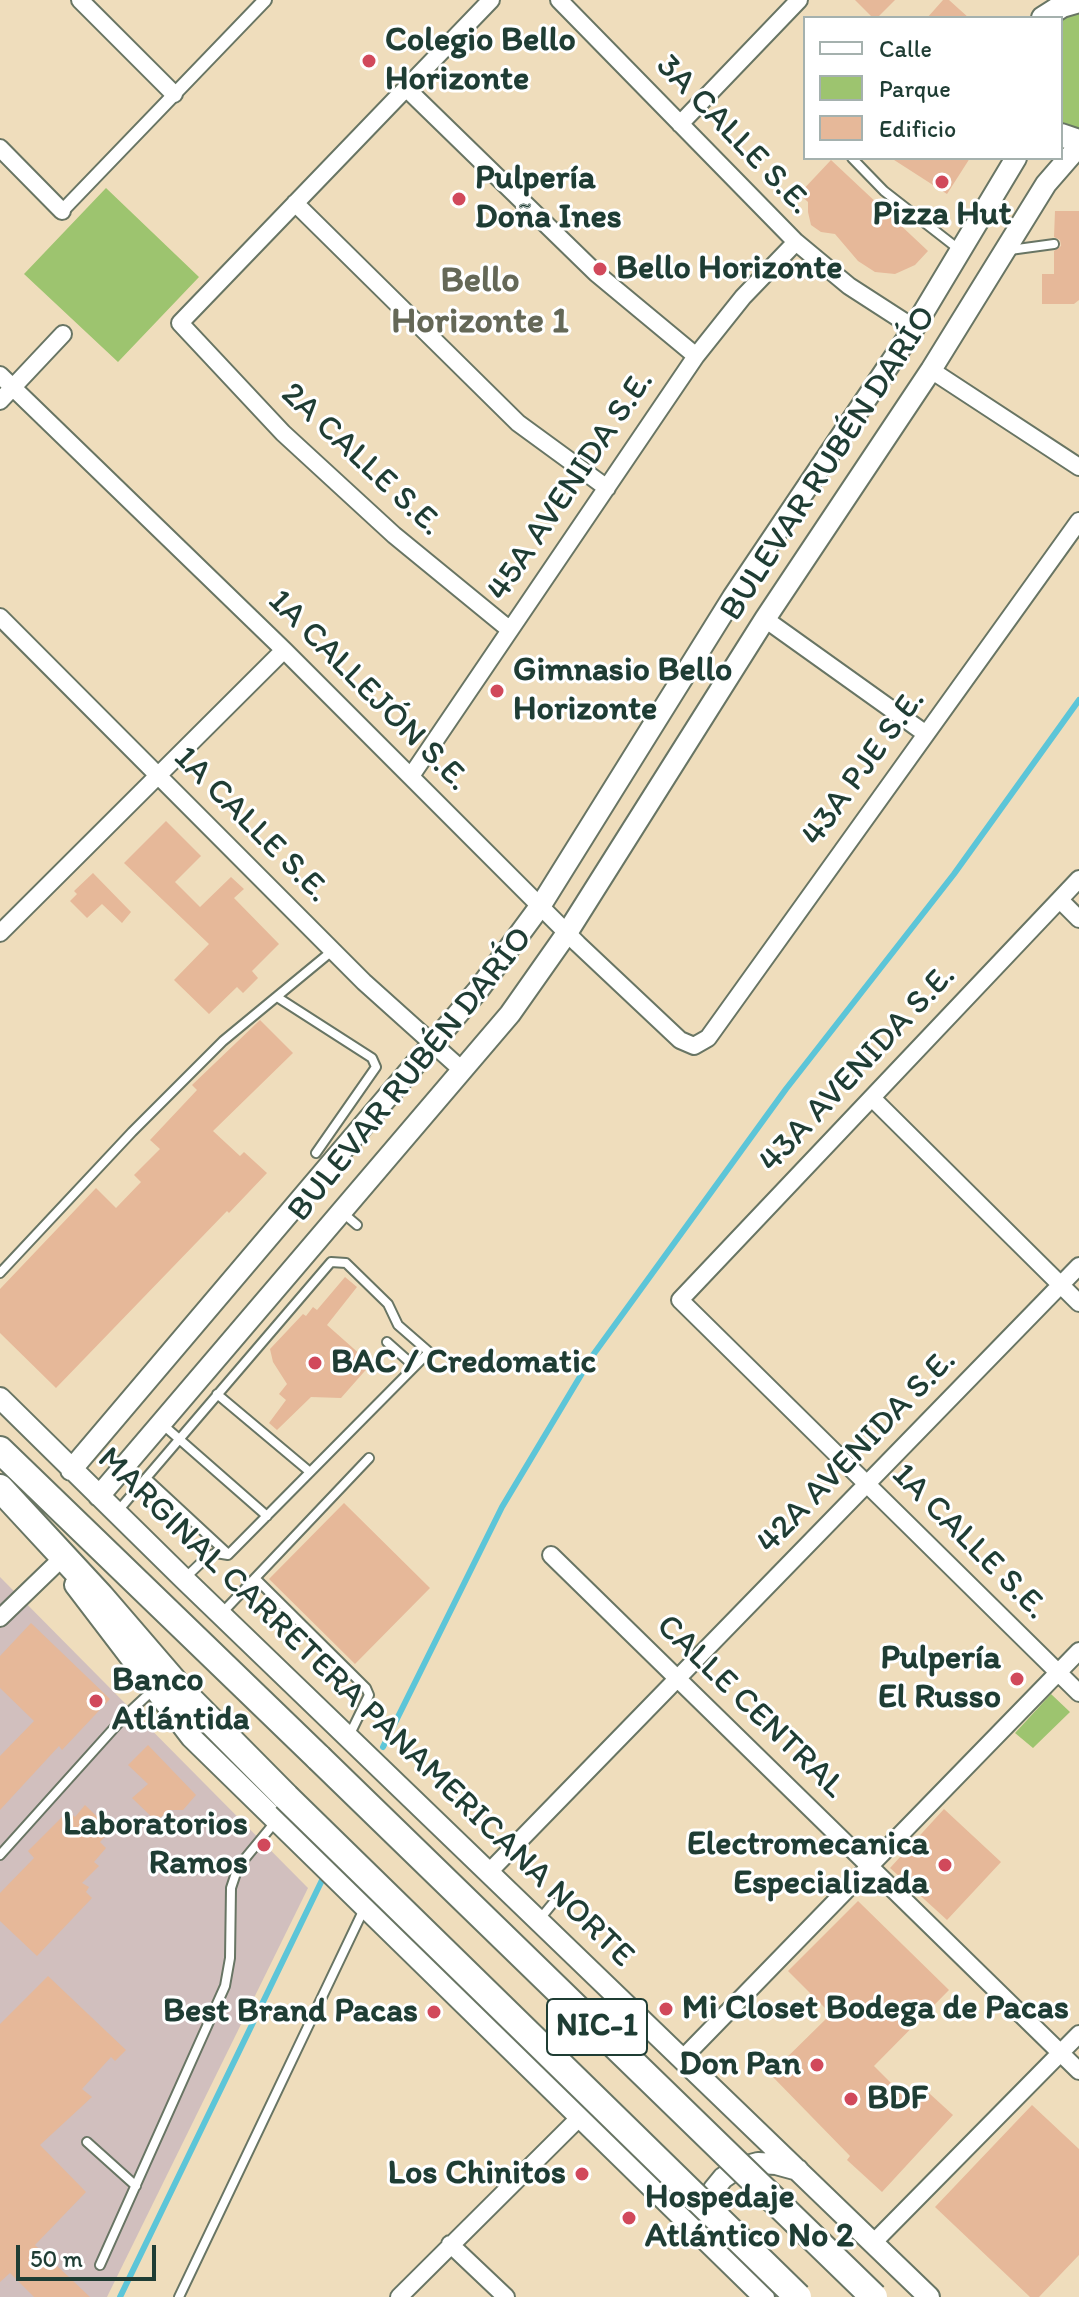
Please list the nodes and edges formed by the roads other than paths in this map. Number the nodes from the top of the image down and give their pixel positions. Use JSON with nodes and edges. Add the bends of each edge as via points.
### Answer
{"nodes":[{"id":1,"x":80,"y":0,"type":"edge"},
{"id":2,"x":265,"y":0,"type":"edge"},
{"id":3,"x":491,"y":0,"type":"edge"},
{"id":4,"x":559,"y":0,"type":"edge"},
{"id":5,"x":799,"y":0,"type":"edge"},
{"id":6,"x":1033,"y":0,"type":"edge"},
{"id":7,"x":1056,"y":9,"type":"edge"},
{"id":8,"x":406,"y":88,"type":"junction"},
{"id":9,"x":174,"y":94,"type":"junction"},
{"id":10,"x":680,"y":124,"type":"junction"},
{"id":11,"x":1079,"y":144,"type":"edge"},
{"id":12,"x":0,"y":148,"type":"edge"},
{"id":13,"x":854,"y":160,"type":"edge"},
{"id":14,"x":1015,"y":160,"type":"edge"},
{"id":15,"x":295,"y":203,"type":"junction"},
{"id":16,"x":62,"y":211,"type":"joint"},
{"id":17,"x":796,"y":242,"type":"junction"},
{"id":18,"x":1054,"y":244,"type":"dead end"},
{"id":19,"x":961,"y":251,"type":"junction"},
{"id":20,"x":1006,"y":251,"type":"junction"},
{"id":21,"x":914,"y":328,"type":"junction"},
{"id":22,"x":63,"y":334,"type":"dead end"},
{"id":23,"x":696,"y":356,"type":"junction"},
{"id":24,"x":931,"y":370,"type":"junction"},
{"id":25,"x":6,"y":382,"type":"edge"},
{"id":26,"x":0,"y":401,"type":"edge"},
{"id":27,"x":1079,"y":467,"type":"edge"},
{"id":28,"x":607,"y":488,"type":"junction"},
{"id":29,"x":1079,"y":521,"type":"edge"},
{"id":30,"x":0,"y":617,"type":"edge"},
{"id":31,"x":765,"y":619,"type":"junction"},
{"id":32,"x":510,"y":630,"type":"junction"},
{"id":33,"x":284,"y":650,"type":"junction"},
{"id":34,"x":926,"y":734,"type":"junction"},
{"id":35,"x":160,"y":775,"type":"junction"},
{"id":36,"x":411,"y":776,"type":"junction"},
{"id":37,"x":1079,"y":879,"type":"edge"},
{"id":38,"x":1060,"y":900,"type":"junction"},
{"id":39,"x":541,"y":905,"type":"junction"},
{"id":40,"x":1079,"y":919,"type":"edge"},
{"id":41,"x":0,"y":933,"type":"edge"},
{"id":42,"x":567,"y":933,"type":"junction"},
{"id":43,"x":332,"y":950,"type":"junction"},
{"id":44,"x":277,"y":997,"type":"junction"},
{"id":45,"x":431,"y":1043,"type":"junction"},
{"id":46,"x":694,"y":1046,"type":"joint"},
{"id":47,"x":462,"y":1070,"type":"junction"},
{"id":48,"x":872,"y":1098,"type":"junction"},
{"id":49,"x":316,"y":1153,"type":"dead end"},
{"id":50,"x":1079,"y":1266,"type":"edge"},
{"id":51,"x":0,"y":1273,"type":"edge"},
{"id":52,"x":1061,"y":1285,"type":"junction"},
{"id":53,"x":680,"y":1300,"type":"joint"},
{"id":54,"x":1079,"y":1303,"type":"edge"},
{"id":55,"x":387,"y":1342,"type":"dead end"},
{"id":56,"x":414,"y":1366,"type":"junction"},
{"id":57,"x":217,"y":1394,"type":"junction"},
{"id":58,"x":0,"y":1398,"type":"edge"},
{"id":59,"x":162,"y":1424,"type":"junction"},
{"id":60,"x":179,"y":1439,"type":"junction"},
{"id":61,"x":0,"y":1450,"type":"edge"},
{"id":62,"x":369,"y":1458,"type":"dead end"},
{"id":63,"x":71,"y":1470,"type":"junction"},
{"id":64,"x":310,"y":1472,"type":"junction"},
{"id":65,"x":146,"y":1478,"type":"junction"},
{"id":66,"x":868,"y":1485,"type":"junction"},
{"id":67,"x":5,"y":1493,"type":"edge"},
{"id":68,"x":99,"y":1496,"type":"junction"},
{"id":69,"x":117,"y":1513,"type":"junction"},
{"id":70,"x":267,"y":1516,"type":"junction"},
{"id":71,"x":228,"y":1555,"type":"junction"},
{"id":72,"x":551,"y":1555,"type":"dead end"},
{"id":73,"x":58,"y":1562,"type":"junction"},
{"id":74,"x":255,"y":1578,"type":"junction"},
{"id":75,"x":184,"y":1579,"type":"junction"},
{"id":76,"x":221,"y":1614,"type":"junction"},
{"id":77,"x":0,"y":1618,"type":"edge"},
{"id":78,"x":1079,"y":1651,"type":"edge"},
{"id":79,"x":1058,"y":1672,"type":"junction"},
{"id":80,"x":679,"y":1679,"type":"junction"},
{"id":81,"x":154,"y":1689,"type":"junction"},
{"id":82,"x":1079,"y":1693,"type":"edge"},
{"id":83,"x":349,"y":1736,"type":"junction"},
{"id":84,"x":281,"y":1809,"type":"junction"},
{"id":85,"x":0,"y":1855,"type":"edge"},
{"id":86,"x":870,"y":1865,"type":"junction"},
{"id":87,"x":489,"y":1872,"type":"junction"},
{"id":88,"x":553,"y":1903,"type":"dead end"},
{"id":89,"x":364,"y":1908,"type":"junction"},
{"id":90,"x":538,"y":1920,"type":"junction"},
{"id":91,"x":1079,"y":2034,"type":"edge"},
{"id":92,"x":1061,"y":2052,"type":"junction"},
{"id":93,"x":683,"y":2058,"type":"junction"},
{"id":94,"x":1079,"y":2071,"type":"edge"},
{"id":95,"x":579,"y":2118,"type":"junction"},
{"id":96,"x":87,"y":2142,"type":"dead end"},
{"id":97,"x":798,"y":2170,"type":"junction"},
{"id":98,"x":136,"y":2186,"type":"junction"},
{"id":99,"x":873,"y":2243,"type":"junction"},
{"id":100,"x":450,"y":2244,"type":"junction"},
{"id":101,"x":708,"y":2244,"type":"junction"},
{"id":102,"x":100,"y":2265,"type":"dead end"},
{"id":103,"x":761,"y":2296,"type":"edge"},
{"id":104,"x":179,"y":2297,"type":"edge"},
{"id":105,"x":399,"y":2297,"type":"edge"},
{"id":106,"x":506,"y":2297,"type":"edge"},
{"id":107,"x":798,"y":2297,"type":"edge"},
{"id":108,"x":874,"y":2297,"type":"edge"},
{"id":109,"x":929,"y":2297,"type":"edge"}],
"edges":[{"from":1,"to":9,"type":"street"},
{"from":2,"to":9,"type":"street"},
{"from":3,"to":8,"type":"street"},
{"from":4,"to":10,"type":"street","name":"3A CALLE S.E."},
{"from":5,"to":10,"type":"street"},
{"from":6,"to":7,"type":"main road"},
{"from":8,"to":15,"type":"street"},
{"from":8,"to":23,"type":"street","via":[[596,273]]},
{"from":9,"to":16,"type":"street"},
{"from":10,"to":17,"type":"street","name":"3A CALLE S.E."},
{"from":11,"to":20,"type":"street","name":"BULEVAR RUBÉN DARÍO","via":[[1046,184]]},
{"from":12,"to":16,"type":"street"},
{"from":13,"to":19,"type":"lane","via":[[884,191]]},
{"from":14,"to":19,"type":"street","name":"BULEVAR RUBÉN DARÍO"},
{"from":15,"to":28,"type":"street","via":[[518,423]]},
{"from":15,"to":32,"type":"street","name":"2A CALLE S.E.","via":[[180,323],[283,433],[394,535]]},
{"from":17,"to":21,"type":"street","name":"3A CALLE S.E.","via":[[849,286]]},
{"from":17,"to":23,"type":"street","name":"45A AVENIDA S.E."},
{"from":18,"to":20,"type":"lane"},
{"from":19,"to":21,"type":"street","name":"BULEVAR RUBÉN DARÍO"},
{"from":20,"to":24,"type":"street","name":"BULEVAR RUBÉN DARÍO"},
{"from":21,"to":39,"type":"street","name":"BULEVAR RUBÉN DARÍO","via":[[733,597]]},
{"from":22,"to":25,"type":"street"},
{"from":23,"to":28,"type":"street","name":"45A AVENIDA S.E."},
{"from":24,"to":27,"type":"street"},
{"from":24,"to":31,"type":"street","name":"BULEVAR RUBÉN DARÍO"},
{"from":25,"to":26,"type":"street"},
{"from":25,"to":33,"type":"street","name":"1A CALLEJÓN S.E."},
{"from":28,"to":32,"type":"street","name":"45A AVENIDA S.E."},
{"from":29,"to":34,"type":"street","name":"43A PJE S.E."},
{"from":30,"to":35,"type":"street","name":"1A CALLE S.E."},
{"from":31,"to":34,"type":"street"},
{"from":31,"to":42,"type":"street","name":"BULEVAR RUBÉN DARÍO"},
{"from":32,"to":36,"type":"street","name":"45A AVENIDA S.E."},
{"from":33,"to":35,"type":"street"},
{"from":33,"to":36,"type":"street","name":"1A CALLEJÓN S.E."},
{"from":34,"to":46,"type":"street","name":"43A PJE S.E.","via":[[708,1038]]},
{"from":35,"to":41,"type":"street"},
{"from":35,"to":43,"type":"street","name":"1A CALLE S.E."},
{"from":36,"to":39,"type":"street","name":"1A CALLEJÓN S.E."},
{"from":37,"to":38,"type":"street","name":"43A AVENIDA S.E."},
{"from":38,"to":40,"type":"street"},
{"from":38,"to":48,"type":"street","name":"43A AVENIDA S.E."},
{"from":39,"to":42,"type":"street","name":"1A CALLEJÓN S.E."},
{"from":39,"to":45,"type":"street","name":"BULEVAR RUBÉN DARÍO"},
{"from":42,"to":46,"type":"street","name":"1A CALLEJÓN S.E.","via":[[680,1040]]},
{"from":42,"to":47,"type":"street","name":"BULEVAR RUBÉN DARÍO","via":[[515,1018]]},
{"from":43,"to":44,"type":"lane"},
{"from":43,"to":45,"type":"street","name":"1A CALLE S.E."},
{"from":44,"to":49,"type":"lane","via":[[372,1058],[376,1067]]},
{"from":44,"to":51,"type":"lane","via":[[223,1041]]},
{"from":45,"to":47,"type":"street","name":"1A CALLE S.E."},
{"from":45,"to":63,"type":"street","name":"BULEVAR RUBÉN DARÍO"},
{"from":47,"to":59,"type":"street","name":"BULEVAR RUBÉN DARÍO","via":[[350,1218]]},
{"from":48,"to":52,"type":"street"},
{"from":48,"to":53,"type":"street","name":"43A AVENIDA S.E."},
{"from":50,"to":52,"type":"street","name":"42A AVENIDA S.E."},
{"from":52,"to":54,"type":"street"},
{"from":52,"to":66,"type":"street","name":"42A AVENIDA S.E."},
{"from":53,"to":66,"type":"street","name":"1A CALLE S.E."},
{"from":55,"to":56,"type":"lane"},
{"from":56,"to":57,"type":"lane","via":[[429,1352],[398,1325],[388,1304],[346,1263],[331,1262]]},
{"from":56,"to":64,"type":"lane"},
{"from":57,"to":60,"type":"lane"},
{"from":57,"to":64,"type":"lane"},
{"from":58,"to":63,"type":"street","name":"MARGINAL CARRETERA PANAMERICANA NORTE"},
{"from":59,"to":60,"type":"lane"},
{"from":59,"to":68,"type":"street","name":"BULEVAR RUBÉN DARÍO"},
{"from":60,"to":65,"type":"lane"},
{"from":60,"to":70,"type":"lane"},
{"from":61,"to":108,"type":"highway","number":"NIC-1","bridge":true},
{"from":62,"to":74,"type":"lane"},
{"from":63,"to":68,"type":"street","name":"MARGINAL CARRETERA PANAMERICANA NORTE"},
{"from":64,"to":70,"type":"lane"},
{"from":65,"to":69,"type":"lane"},
{"from":65,"to":71,"type":"lane"},
{"from":66,"to":79,"type":"street","name":"1A CALLE S.E."},
{"from":66,"to":80,"type":"street","name":"42A AVENIDA S.E."},
{"from":67,"to":73,"type":"street"},
{"from":67,"to":84,"type":"highway","number":"NIC-1"},
{"from":68,"to":69,"type":"street","name":"MARGINAL CARRETERA PANAMERICANA NORTE"},
{"from":69,"to":75,"type":"street","name":"MARGINAL CARRETERA PANAMERICANA NORTE"},
{"from":70,"to":71,"type":"lane"},
{"from":71,"to":75,"type":"lane","via":[[207,1557]]},
{"from":72,"to":80,"type":"street","name":"CALLE CENTRAL"},
{"from":73,"to":77,"type":"street"},
{"from":73,"to":81,"type":"street"},
{"from":74,"to":76,"type":"lane"},
{"from":74,"to":83,"type":"lane","via":[[366,1688],[369,1695]]},
{"from":75,"to":76,"type":"street","name":"MARGINAL CARRETERA PANAMERICANA NORTE"},
{"from":76,"to":83,"type":"street","name":"MARGINAL CARRETERA PANAMERICANA NORTE"},
{"from":78,"to":79,"type":"street"},
{"from":79,"to":82,"type":"street","name":"1A CALLE S.E."},
{"from":79,"to":86,"type":"street"},
{"from":80,"to":86,"type":"street","name":"CALLE CENTRAL"},
{"from":80,"to":87,"type":"street","name":"42A AVENIDA S.E."},
{"from":81,"to":84,"type":"street","via":[[191,1737]]},
{"from":81,"to":85,"type":"lane"},
{"from":83,"to":87,"type":"street","name":"MARGINAL CARRETERA PANAMERICANA NORTE"},
{"from":84,"to":89,"type":"street","via":[[326,1871]]},
{"from":84,"to":98,"type":"lane","via":[[238,1867],[231,1888],[225,1986]]},
{"from":84,"to":107,"type":"highway","number":"NIC-1","bridge":true},
{"from":86,"to":92,"type":"street","name":"CALLE CENTRAL"},
{"from":86,"to":93,"type":"street"},
{"from":87,"to":90,"type":"street","name":"MARGINAL CARRETERA PANAMERICANA NORTE"},
{"from":88,"to":90,"type":"lane"},
{"from":89,"to":95,"type":"street"},
{"from":89,"to":104,"type":"lane"},
{"from":90,"to":93,"type":"street","name":"MARGINAL CARRETERA PANAMERICANA NORTE"},
{"from":91,"to":92,"type":"street"},
{"from":92,"to":94,"type":"street","name":"CALLE CENTRAL"},
{"from":92,"to":99,"type":"street"},
{"from":93,"to":97,"type":"street","name":"MARGINAL CARRETERA PANAMERICANA NORTE"},
{"from":95,"to":100,"type":"street"},
{"from":95,"to":101,"type":"street"},
{"from":96,"to":98,"type":"lane"},
{"from":97,"to":99,"type":"street","name":"MARGINAL CARRETERA PANAMERICANA NORTE"},
{"from":97,"to":101,"type":"street","via":[[758,2163],[723,2178],[705,2208]]},
{"from":98,"to":102,"type":"lane"},
{"from":99,"to":109,"type":"street","name":"MARGINAL CARRETERA PANAMERICANA NORTE"},
{"from":100,"to":105,"type":"street"},
{"from":100,"to":106,"type":"street"},
{"from":101,"to":103,"type":"street"}]}
